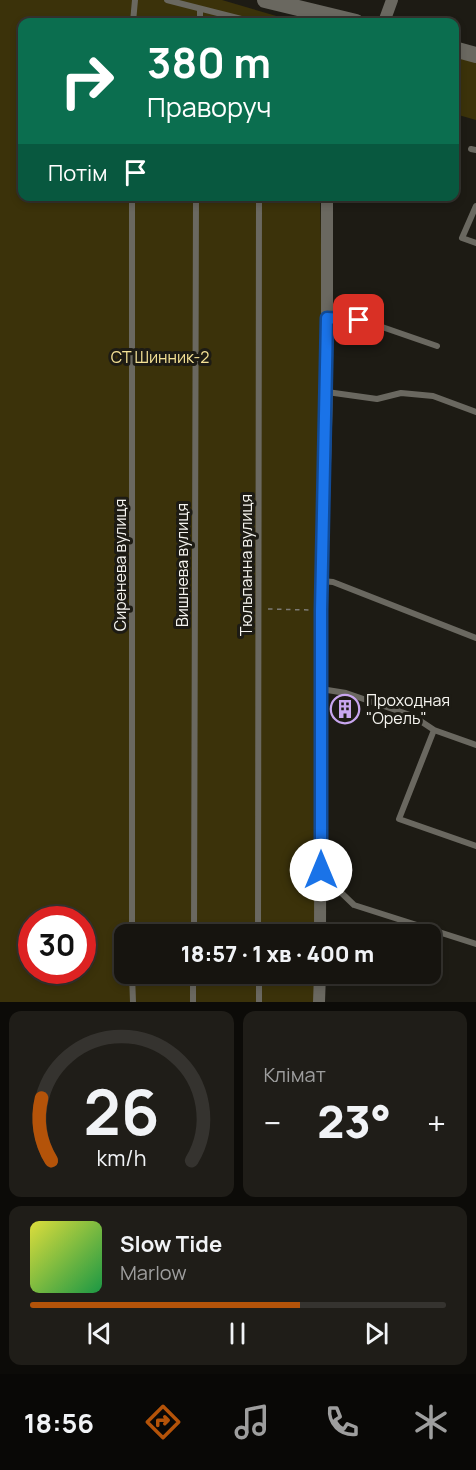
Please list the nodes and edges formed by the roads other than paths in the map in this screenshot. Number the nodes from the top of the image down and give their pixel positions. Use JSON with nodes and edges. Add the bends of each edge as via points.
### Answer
{"nodes":[{"id":1,"x":135,"y":0,"type":"edge"},
{"id":2,"x":167,"y":0,"type":"edge"},
{"id":3,"x":265,"y":0,"type":"edge"},
{"id":4,"x":392,"y":0,"type":"edge"},
{"id":5,"x":200,"y":9,"type":"junction"},
{"id":6,"x":133,"y":18,"type":"edge"},
{"id":7,"x":200,"y":18,"type":"edge"},
{"id":8,"x":237,"y":18,"type":"edge"},
{"id":9,"x":321,"y":18,"type":"edge"},
{"id":10,"x":385,"y":18,"type":"edge"},
{"id":11,"x":459,"y":50,"type":"edge"},
{"id":12,"x":476,"y":55,"type":"edge"},
{"id":13,"x":132,"y":201,"type":"edge"},
{"id":14,"x":196,"y":201,"type":"edge"},
{"id":15,"x":259,"y":201,"type":"edge"},
{"id":16,"x":327,"y":201,"type":"edge"},
{"id":17,"x":476,"y":206,"type":"edge"},
{"id":18,"x":476,"y":243,"type":"edge"},
{"id":19,"x":327,"y":318,"type":"junction"},
{"id":20,"x":437,"y":346,"type":"dead end"},
{"id":21,"x":327,"y":392,"type":"junction"},
{"id":22,"x":476,"y":412,"type":"edge"},
{"id":23,"x":322,"y":581,"type":"junction"},
{"id":24,"x":476,"y":638,"type":"edge"},
{"id":25,"x":321,"y":689,"type":"junction"},
{"id":26,"x":434,"y":730,"type":"junction"},
{"id":27,"x":476,"y":745,"type":"edge"},
{"id":28,"x":476,"y":846,"type":"edge"},
{"id":29,"x":321,"y":848,"type":"junction"},
{"id":30,"x":132,"y":924,"type":"edge"},
{"id":31,"x":194,"y":924,"type":"edge"},
{"id":32,"x":258,"y":924,"type":"edge"},
{"id":33,"x":320,"y":924,"type":"edge"},
{"id":34,"x":476,"y":944,"type":"edge"},
{"id":35,"x":132,"y":984,"type":"edge"},
{"id":36,"x":193,"y":984,"type":"edge"},
{"id":37,"x":259,"y":984,"type":"edge"},
{"id":38,"x":320,"y":984,"type":"edge"},
{"id":39,"x":133,"y":1002,"type":"edge"},
{"id":40,"x":193,"y":1002,"type":"edge"},
{"id":41,"x":259,"y":1002,"type":"edge"},
{"id":42,"x":320,"y":1002,"type":"edge"}],
"edges":[{"from":1,"to":6,"type":"lane"},
{"from":2,"to":5,"type":"lane"},
{"from":3,"to":9,"type":"main road"},
{"from":4,"to":10,"type":"street"},
{"from":5,"to":7,"type":"lane"},
{"from":5,"to":8,"type":"lane"},
{"from":11,"to":12,"type":"main road"},
{"from":13,"to":30,"type":"lane","name":"Сиренева вулиця"},
{"from":14,"to":31,"type":"lane","name":"Вишнева вулиця"},
{"from":15,"to":32,"type":"lane","name":"Тюльпанна вулиця"},
{"from":16,"to":19,"type":"street"},
{"from":17,"to":18,"type":"lane","via":[[462,238]]},
{"from":19,"to":20,"type":"lane","via":[[359,320]]},
{"from":19,"to":21,"type":"street"},
{"from":21,"to":22,"type":"lane","via":[[377,399],[401,393],[433,396]]},
{"from":21,"to":23,"type":"street"},
{"from":23,"to":24,"type":"lane"},
{"from":23,"to":25,"type":"street"},
{"from":25,"to":26,"type":"lane","via":[[346,693],[413,716]]},
{"from":25,"to":29,"type":"street"},
{"from":26,"to":27,"type":"lane"},
{"from":26,"to":28,"type":"lane","via":[[399,819]]},
{"from":29,"to":33,"type":"street"},
{"from":29,"to":34,"type":"lane","via":[[328,880],[354,905]]},
{"from":35,"to":39,"type":"lane"},
{"from":36,"to":40,"type":"lane"},
{"from":37,"to":41,"type":"lane"},
{"from":38,"to":42,"type":"street"}]}
